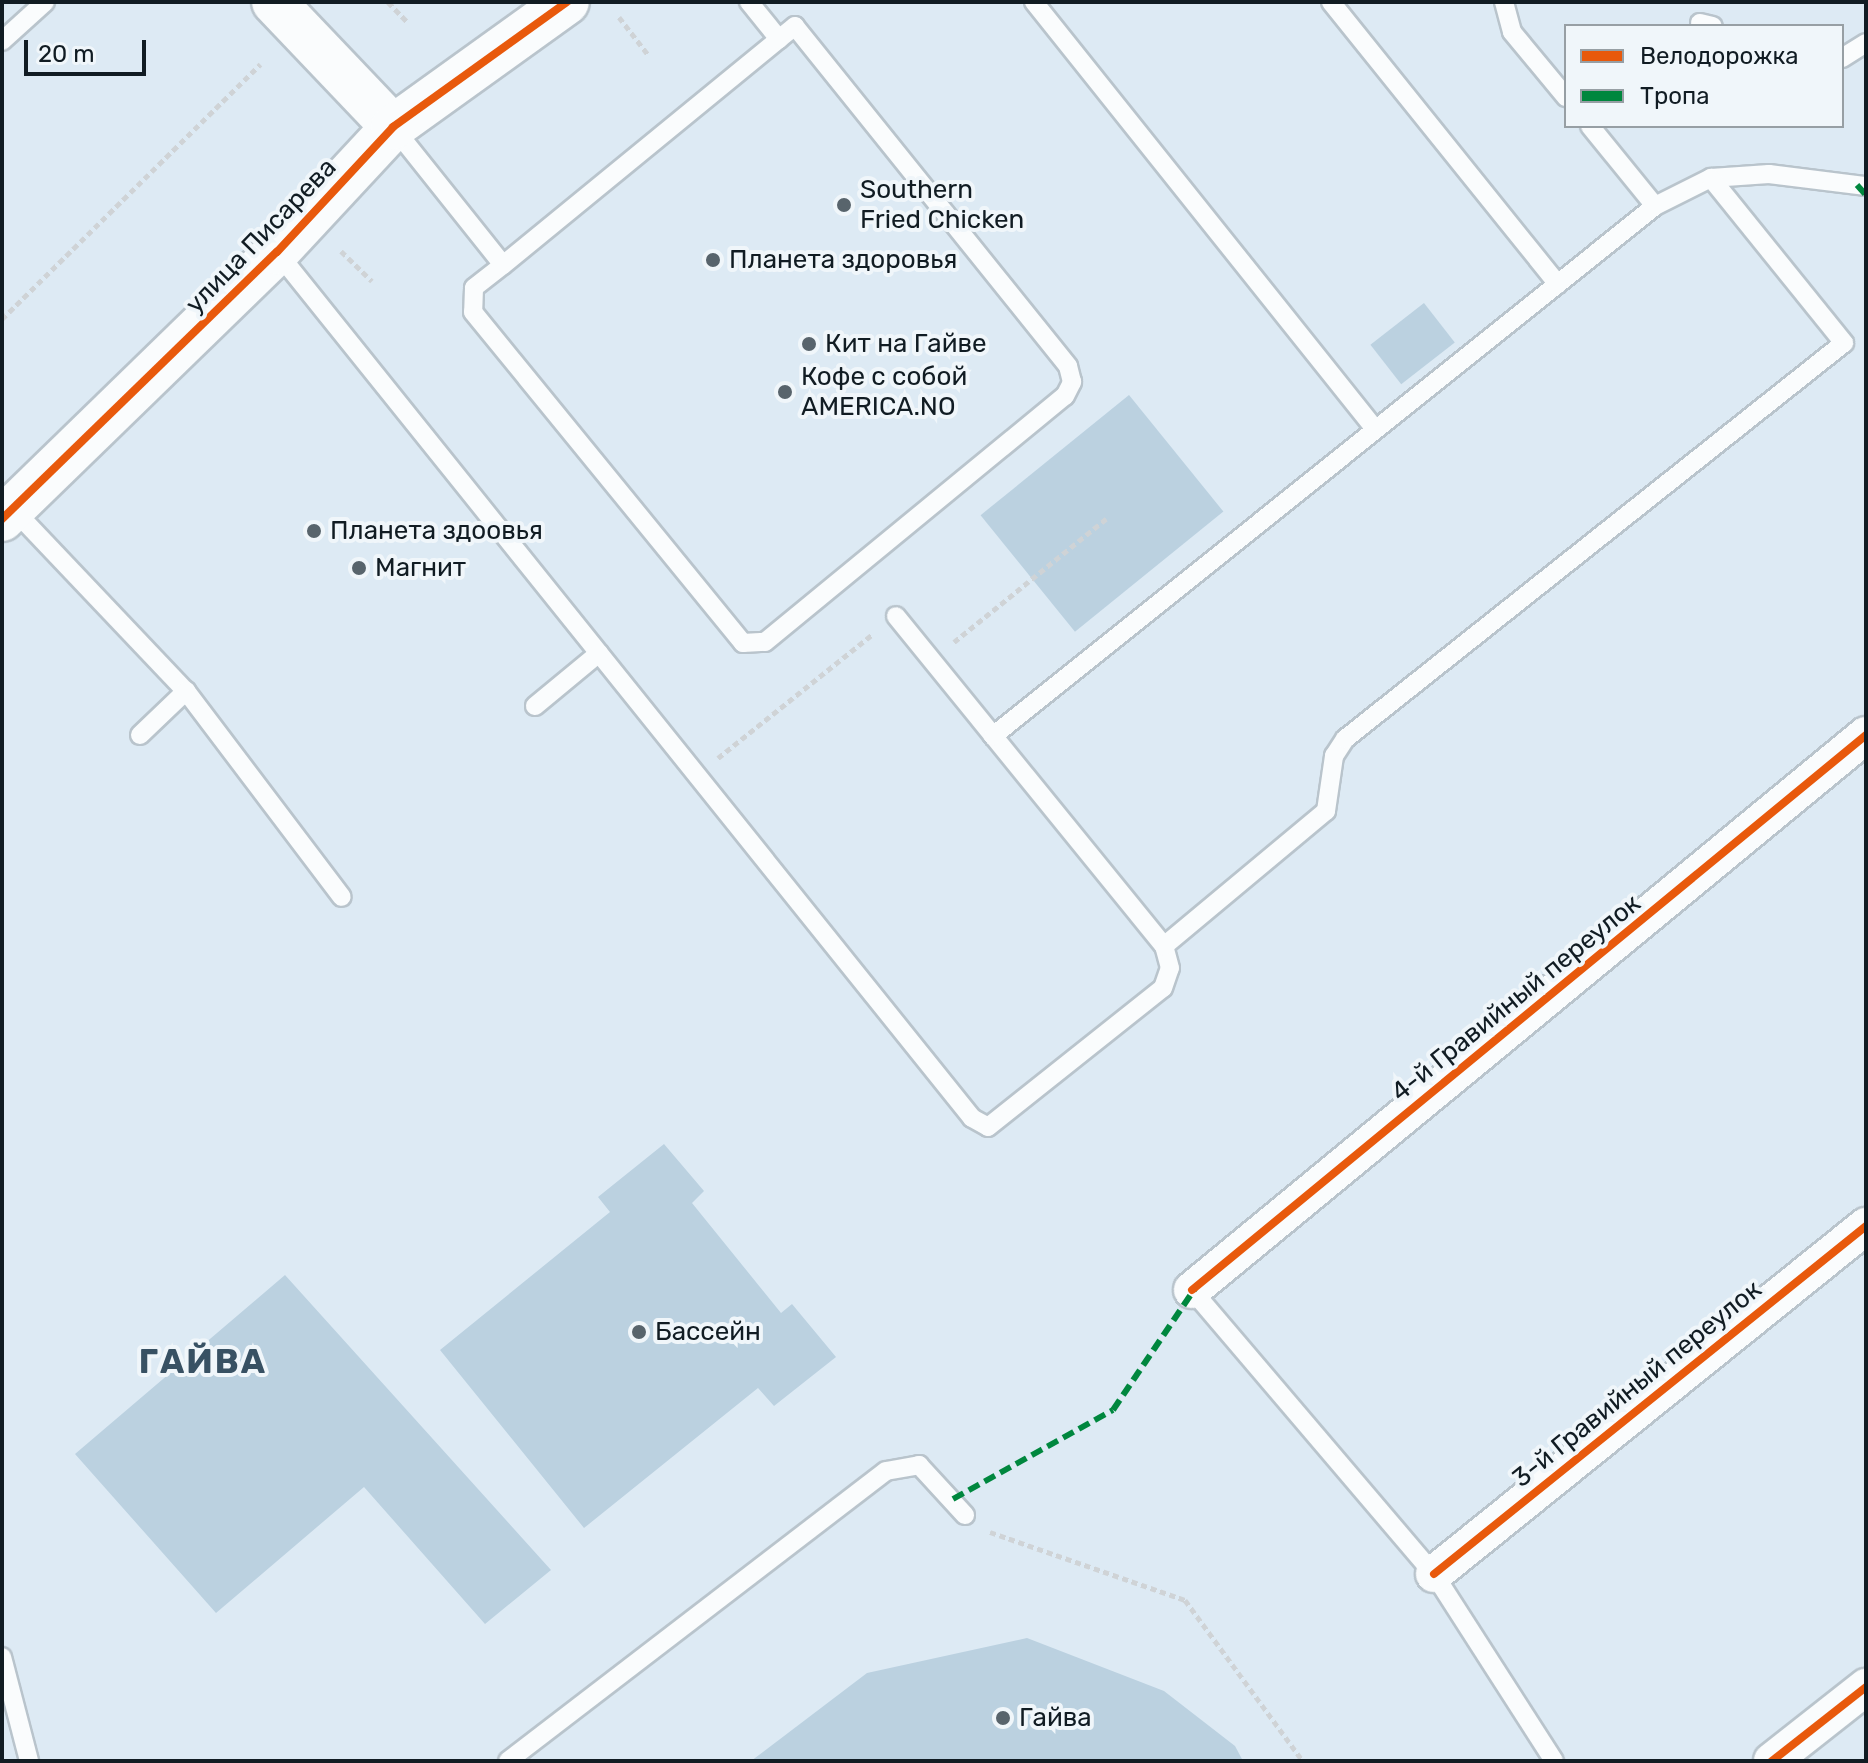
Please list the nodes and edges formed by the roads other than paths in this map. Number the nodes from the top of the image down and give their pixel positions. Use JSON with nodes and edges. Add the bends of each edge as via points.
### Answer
{"nodes":[{"id":1,"x":45,"y":2,"type":"edge"},
{"id":2,"x":274,"y":2,"type":"edge"},
{"id":3,"x":567,"y":2,"type":"edge"},
{"id":4,"x":749,"y":2,"type":"edge"},
{"id":5,"x":1034,"y":2,"type":"edge"},
{"id":6,"x":1331,"y":2,"type":"edge"},
{"id":7,"x":1504,"y":2,"type":"edge"},
{"id":8,"x":779,"y":39,"type":"junction"},
{"id":9,"x":2,"y":41,"type":"edge"},
{"id":10,"x":1866,"y":43,"type":"edge"},
{"id":11,"x":1844,"y":57,"type":"edge"},
{"id":12,"x":1564,"y":95,"type":"edge"},
{"id":13,"x":393,"y":127,"type":"junction"},
{"id":14,"x":1592,"y":128,"type":"edge"},
{"id":15,"x":1711,"y":178,"type":"junction"},
{"id":16,"x":1866,"y":186,"type":"edge"},
{"id":17,"x":1655,"y":206,"type":"junction"},
{"id":18,"x":277,"y":252,"type":"junction"},
{"id":19,"x":503,"y":265,"type":"junction"},
{"id":20,"x":1558,"y":284,"type":"junction"},
{"id":21,"x":1375,"y":429,"type":"junction"},
{"id":22,"x":8,"y":514,"type":"edge"},
{"id":23,"x":896,"y":616,"type":"road end"},
{"id":24,"x":599,"y":653,"type":"junction"},
{"id":25,"x":186,"y":691,"type":"junction"},
{"id":26,"x":535,"y":706,"type":"dead end"},
{"id":27,"x":140,"y":735,"type":"dead end"},
{"id":28,"x":1866,"y":735,"type":"edge"},
{"id":29,"x":993,"y":736,"type":"junction"},
{"id":30,"x":342,"y":897,"type":"dead end"},
{"id":31,"x":1164,"y":946,"type":"junction"},
{"id":32,"x":1866,"y":1226,"type":"edge"},
{"id":33,"x":1192,"y":1290,"type":"joint"},
{"id":34,"x":965,"y":1515,"type":"road end"},
{"id":35,"x":1434,"y":1574,"type":"junction"},
{"id":36,"x":2,"y":1657,"type":"edge"},
{"id":37,"x":1866,"y":1687,"type":"edge"},
{"id":38,"x":29,"y":1761,"type":"edge"},
{"id":39,"x":508,"y":1761,"type":"edge"},
{"id":40,"x":1554,"y":1761,"type":"edge"},
{"id":41,"x":1772,"y":1761,"type":"edge"}],
"edges":[{"from":1,"to":9,"type":"lane"},
{"from":2,"to":13,"type":"street"},
{"from":3,"to":13,"type":"street","name":"улица Писарева"},
{"from":4,"to":8,"type":"lane"},
{"from":5,"to":21,"type":"lane"},
{"from":6,"to":20,"type":"lane"},
{"from":7,"to":12,"type":"lane","via":[[1512,32]]},
{"from":8,"to":19,"type":"lane"},
{"from":8,"to":19,"type":"lane","via":[[795,26],[1068,366],[1072,382],[1065,396],[765,642],[743,643],[473,312],[474,288]]},
{"from":10,"to":11,"type":"lane"},
{"from":13,"to":18,"type":"street","name":"улица Писарева"},
{"from":13,"to":19,"type":"lane"},
{"from":14,"to":17,"type":"lane"},
{"from":15,"to":16,"type":"lane","via":[[1769,174]]},
{"from":15,"to":17,"type":"lane"},
{"from":15,"to":31,"type":"lane","via":[[1844,343],[1345,739],[1334,756],[1326,811]]},
{"from":17,"to":20,"type":"lane"},
{"from":18,"to":22,"type":"street","name":"улица Писарева"},
{"from":18,"to":24,"type":"lane"},
{"from":20,"to":21,"type":"lane"},
{"from":21,"to":29,"type":"lane"},
{"from":22,"to":25,"type":"lane"},
{"from":23,"to":29,"type":"lane"},
{"from":24,"to":26,"type":"lane"},
{"from":24,"to":31,"type":"lane","via":[[972,1118],[988,1127],[1163,988],[1170,968]]},
{"from":25,"to":27,"type":"lane"},
{"from":25,"to":30,"type":"lane"},
{"from":28,"to":33,"type":"street","name":"4-й Гравийный переулок"},
{"from":29,"to":31,"type":"lane"},
{"from":32,"to":35,"type":"street","name":"3-й Гравийный переулок"},
{"from":33,"to":35,"type":"lane"},
{"from":34,"to":39,"type":"lane","via":[[919,1465],[886,1471]]},
{"from":35,"to":40,"type":"lane"},
{"from":36,"to":38,"type":"lane"},
{"from":37,"to":41,"type":"street"}]}
